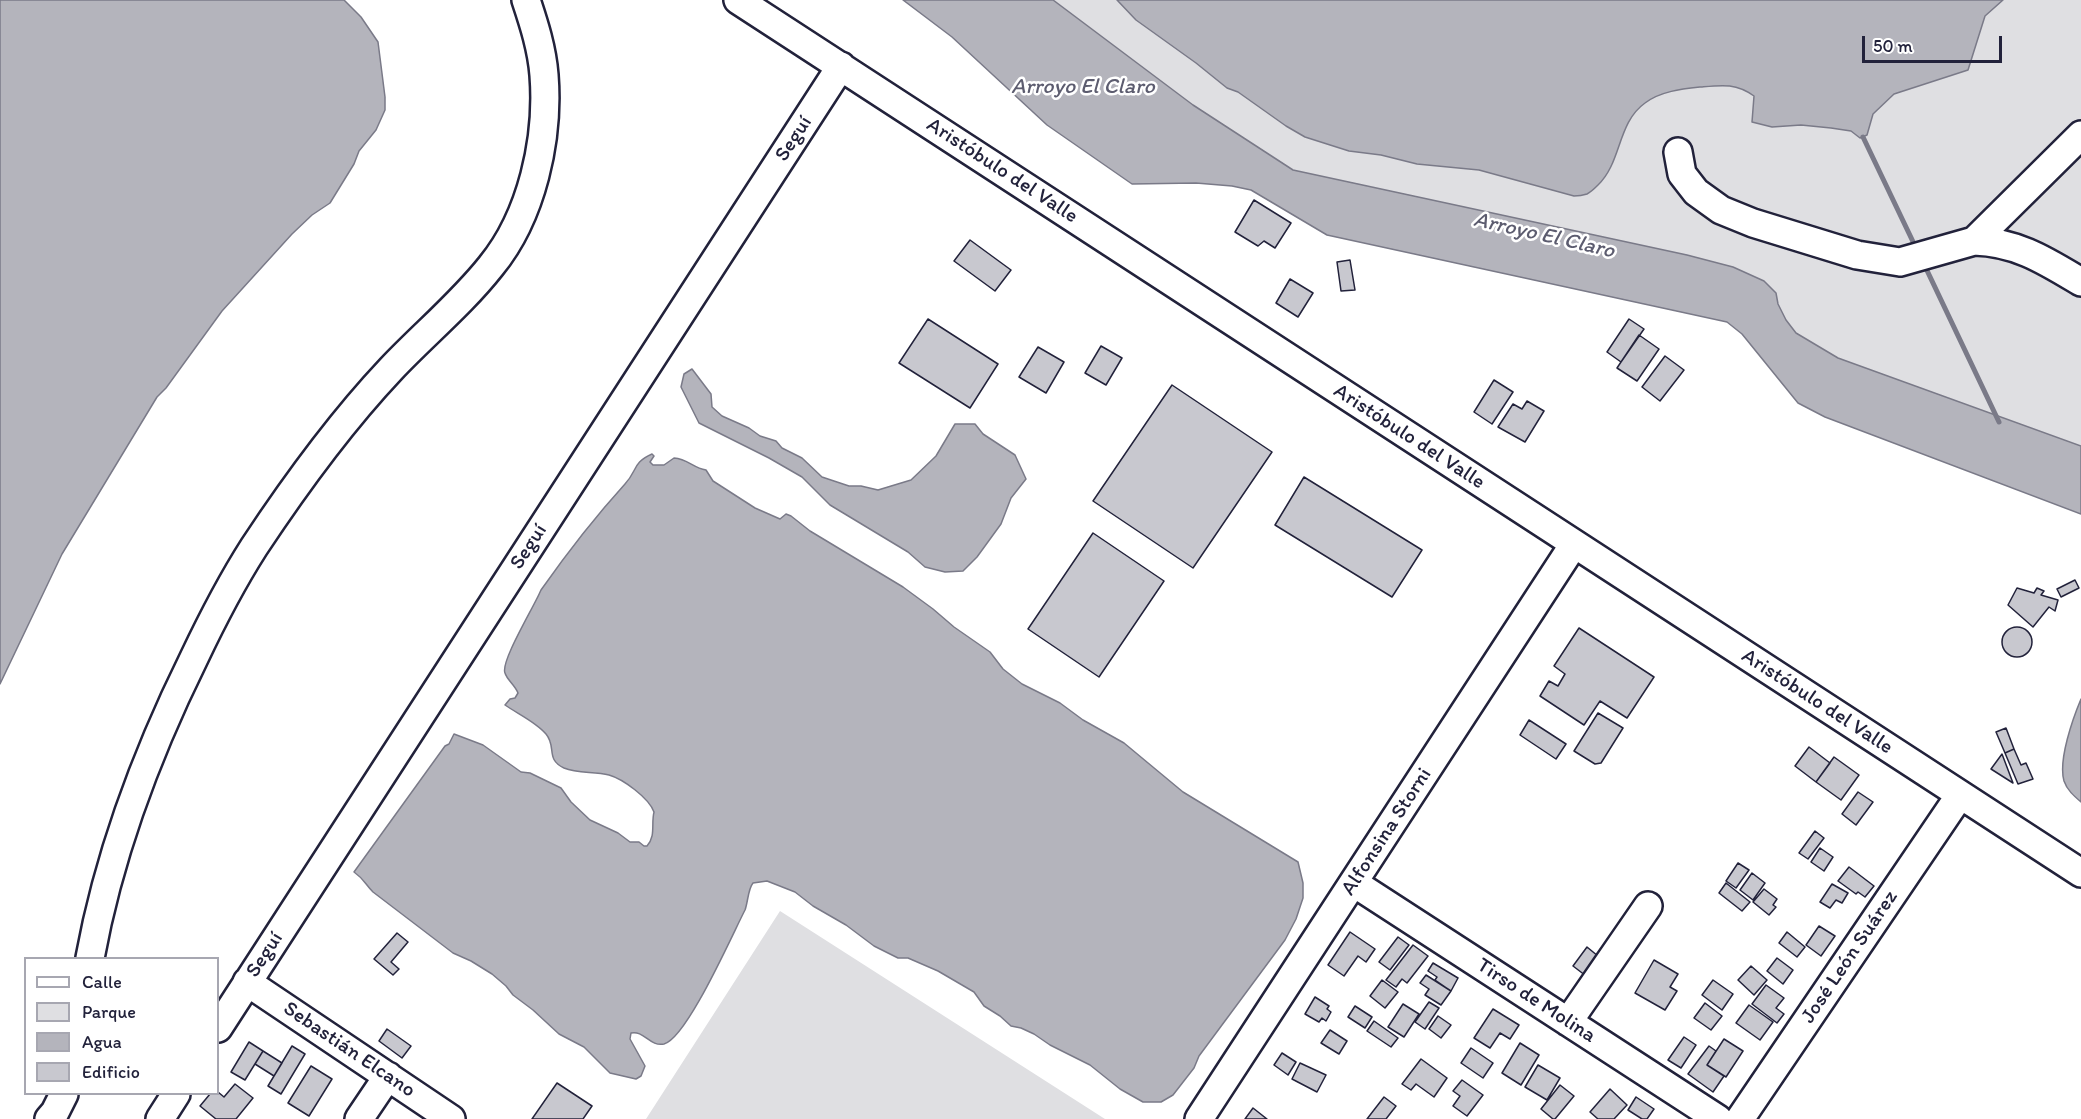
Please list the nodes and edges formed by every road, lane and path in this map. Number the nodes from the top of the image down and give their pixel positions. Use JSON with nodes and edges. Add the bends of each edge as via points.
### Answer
{"nodes":[{"id":1,"x":526,"y":0,"type":"edge"},
{"id":2,"x":738,"y":0,"type":"edge"},
{"id":3,"x":841,"y":66,"type":"junction"},
{"id":4,"x":2081,"y":135,"type":"edge"},
{"id":5,"x":1678,"y":152,"type":"dead end"},
{"id":6,"x":1974,"y":241,"type":"junction"},
{"id":7,"x":2081,"y":282,"type":"edge"},
{"id":8,"x":1574,"y":544,"type":"junction"},
{"id":9,"x":1960,"y":795,"type":"junction"},
{"id":10,"x":2081,"y":873,"type":"edge"},
{"id":11,"x":1354,"y":883,"type":"junction"},
{"id":12,"x":1648,"y":906,"type":"dead end"},
{"id":13,"x":90,"y":957,"type":"edge"},
{"id":14,"x":247,"y":982,"type":"junction"},
{"id":15,"x":1568,"y":1022,"type":"junction"},
{"id":16,"x":219,"y":1026,"type":"edge"},
{"id":17,"x":388,"y":1076,"type":"junction"},
{"id":18,"x":64,"y":1095,"type":"edge"},
{"id":19,"x":175,"y":1095,"type":"edge"},
{"id":20,"x":50,"y":1119,"type":"edge"},
{"id":21,"x":160,"y":1119,"type":"edge"},
{"id":22,"x":359,"y":1119,"type":"edge"},
{"id":23,"x":451,"y":1119,"type":"edge"},
{"id":24,"x":1199,"y":1119,"type":"edge"},
{"id":25,"x":1718,"y":1119,"type":"edge"},
{"id":26,"x":1740,"y":1119,"type":"edge"}],
"edges":[{"from":1,"to":13,"type":"street","via":[[544,72],[545,108],[533,183],[517,223],[493,264],[391,369],[302,478],[233,581],[152,750],[115,857]]},
{"from":2,"to":3,"type":"street","name":"Aristóbulo del Valle"},
{"from":3,"to":8,"type":"street","name":"Aristóbulo del Valle"},
{"from":3,"to":14,"type":"street","name":"Seguí"},
{"from":4,"to":6,"type":"street"},
{"from":5,"to":6,"type":"street","via":[[1682,174],[1696,192],[1721,210],[1857,255],[1900,262]]},
{"from":6,"to":7,"type":"street","via":[[1994,242],[2034,254]]},
{"from":8,"to":9,"type":"street","name":"Aristóbulo del Valle"},
{"from":8,"to":11,"type":"street","name":"Alfonsina Storni"},
{"from":9,"to":10,"type":"street","name":"Aristóbulo del Valle"},
{"from":9,"to":26,"type":"street","name":"José León Suárez"},
{"from":11,"to":15,"type":"street","name":"Tirso de Molina"},
{"from":11,"to":24,"type":"street","name":"Alfonsina Storni"},
{"from":12,"to":15,"type":"street"},
{"from":14,"to":16,"type":"street","name":"Seguí"},
{"from":14,"to":17,"type":"street","name":"Sebastián Elcano"},
{"from":15,"to":25,"type":"street","name":"Tirso de Molina"},
{"from":17,"to":22,"type":"street"},
{"from":17,"to":23,"type":"street","name":"Sebastián Elcano"},
{"from":18,"to":20,"type":"street"},
{"from":19,"to":21,"type":"street"}]}
